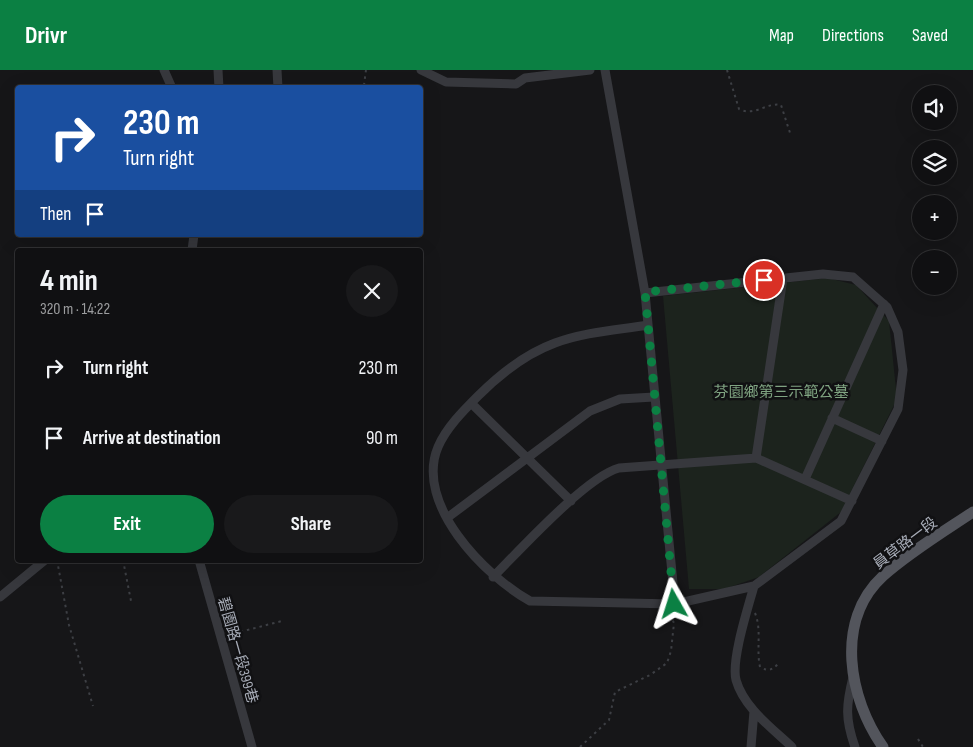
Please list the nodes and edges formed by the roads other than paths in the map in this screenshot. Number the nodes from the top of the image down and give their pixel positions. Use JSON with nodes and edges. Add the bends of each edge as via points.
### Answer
{"nodes":[{"id":1,"x":164,"y":70,"type":"edge"},
{"id":2,"x":218,"y":70,"type":"edge"},
{"id":3,"x":277,"y":70,"type":"edge"},
{"id":4,"x":421,"y":70,"type":"edge"},
{"id":5,"x":590,"y":70,"type":"edge"},
{"id":6,"x":605,"y":70,"type":"edge"},
{"id":7,"x":171,"y":85,"type":"edge"},
{"id":8,"x":219,"y":85,"type":"edge"},
{"id":9,"x":278,"y":85,"type":"edge"},
{"id":10,"x":783,"y":278,"type":"junction"},
{"id":11,"x":645,"y":292,"type":"junction"},
{"id":12,"x":884,"y":304,"type":"junction"},
{"id":13,"x":648,"y":325,"type":"junction"},
{"id":14,"x":654,"y":397,"type":"junction"},
{"id":15,"x":471,"y":403,"type":"junction"},
{"id":16,"x":832,"y":418,"type":"junction"},
{"id":17,"x":882,"y":441,"type":"junction"},
{"id":18,"x":527,"y":458,"type":"junction"},
{"id":19,"x":756,"y":458,"type":"junction"},
{"id":20,"x":661,"y":464,"type":"junction"},
{"id":21,"x":805,"y":478,"type":"junction"},
{"id":22,"x":571,"y":501,"type":"junction"},
{"id":23,"x":852,"y":501,"type":"junction"},
{"id":24,"x":973,"y":512,"type":"edge"},
{"id":25,"x":447,"y":518,"type":"junction"},
{"id":26,"x":42,"y":563,"type":"edge"},
{"id":27,"x":200,"y":563,"type":"edge"},
{"id":28,"x":493,"y":576,"type":"junction"},
{"id":29,"x":754,"y":586,"type":"junction"},
{"id":30,"x":0,"y":597,"type":"edge"},
{"id":31,"x":671,"y":603,"type":"junction"},
{"id":32,"x":853,"y":676,"type":"junction"},
{"id":33,"x":754,"y":711,"type":"junction"},
{"id":34,"x":252,"y":747,"type":"edge"},
{"id":35,"x":751,"y":747,"type":"edge"},
{"id":36,"x":792,"y":747,"type":"edge"},
{"id":37,"x":855,"y":747,"type":"edge"},
{"id":38,"x":883,"y":747,"type":"edge"}],
"edges":[{"from":1,"to":7,"type":"street"},
{"from":2,"to":8,"type":"street"},
{"from":3,"to":9,"type":"street"},
{"from":4,"to":5,"type":"street","via":[[446,82],[516,84],[525,78]]},
{"from":6,"to":11,"type":"street"},
{"from":10,"to":11,"type":"street"},
{"from":10,"to":12,"type":"street","via":[[822,274],[853,277]]},
{"from":10,"to":19,"type":"street"},
{"from":11,"to":13,"type":"street"},
{"from":12,"to":16,"type":"street"},
{"from":12,"to":17,"type":"street","via":[[898,332],[903,370],[898,409]]},
{"from":13,"to":14,"type":"street"},
{"from":13,"to":15,"type":"street","via":[[555,343],[519,362]]},
{"from":14,"to":18,"type":"street","via":[[620,400],[590,410]]},
{"from":14,"to":20,"type":"street"},
{"from":15,"to":18,"type":"street"},
{"from":15,"to":25,"type":"street","via":[[451,426],[438,448],[433,483]]},
{"from":16,"to":17,"type":"street"},
{"from":16,"to":21,"type":"street"},
{"from":17,"to":23,"type":"street"},
{"from":18,"to":22,"type":"street"},
{"from":18,"to":25,"type":"street"},
{"from":19,"to":20,"type":"street"},
{"from":19,"to":21,"type":"street"},
{"from":20,"to":22,"type":"street","via":[[611,470]]},
{"from":20,"to":31,"type":"street"},
{"from":21,"to":23,"type":"street"},
{"from":22,"to":28,"type":"street"},
{"from":23,"to":29,"type":"street","via":[[841,521]]},
{"from":24,"to":32,"type":"main road","name":"員草路一段","via":[[883,577],[868,594],[854,627]]},
{"from":25,"to":28,"type":"street","via":[[465,545]]},
{"from":26,"to":30,"type":"street"},
{"from":27,"to":34,"type":"street","name":"碧園路一段399巷"},
{"from":28,"to":31,"type":"street","via":[[509,590],[530,601]]},
{"from":29,"to":31,"type":"street"},
{"from":29,"to":33,"type":"street","via":[[736,657],[736,678]]},
{"from":32,"to":37,"type":"street","via":[[846,705],[847,726]]},
{"from":32,"to":38,"type":"main road","name":"員草路一段","via":[[868,726]]},
{"from":33,"to":35,"type":"street"},
{"from":33,"to":36,"type":"street"}]}
